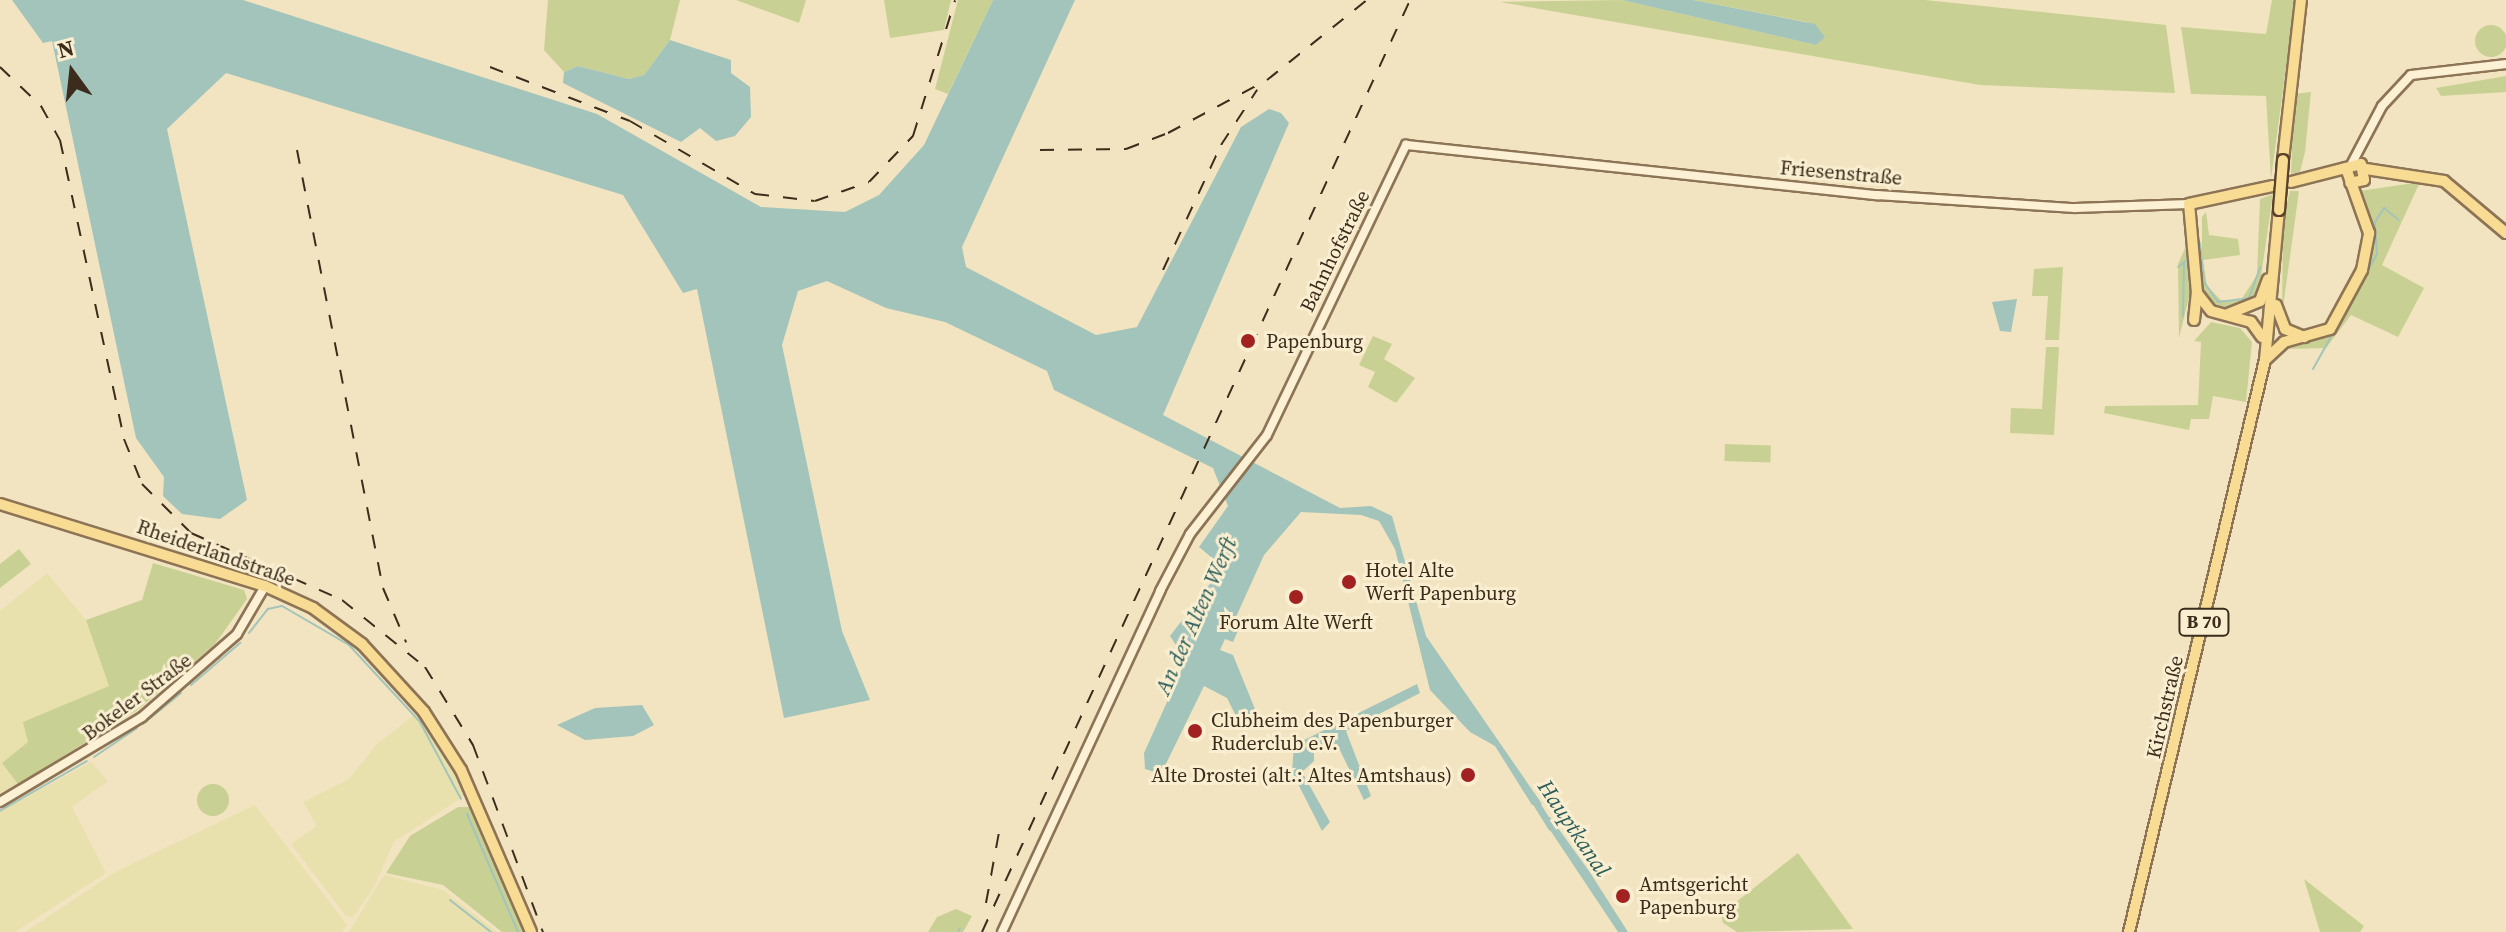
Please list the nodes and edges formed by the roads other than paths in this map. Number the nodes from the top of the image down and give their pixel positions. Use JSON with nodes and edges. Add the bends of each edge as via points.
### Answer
{"nodes":[{"id":1,"x":2301,"y":0,"type":"edge"},
{"id":2,"x":2506,"y":64,"type":"edge"},
{"id":3,"x":1406,"y":145,"type":"joint"},
{"id":4,"x":2356,"y":174,"type":"junction"},
{"id":5,"x":2291,"y":182,"type":"dead end"},
{"id":6,"x":2273,"y":186,"type":"dead end"},
{"id":7,"x":2194,"y":203,"type":"junction"},
{"id":8,"x":2506,"y":233,"type":"edge"},
{"id":9,"x":2274,"y":267,"type":"junction"},
{"id":10,"x":2273,"y":280,"type":"junction"},
{"id":11,"x":2197,"y":293,"type":"junction"},
{"id":12,"x":2273,"y":293,"type":"junction"},
{"id":13,"x":2215,"y":313,"type":"junction"},
{"id":14,"x":2194,"y":320,"type":"dead end"},
{"id":15,"x":2262,"y":337,"type":"junction"},
{"id":16,"x":2306,"y":338,"type":"junction"},
{"id":17,"x":2265,"y":360,"type":"junction"},
{"id":18,"x":2256,"y":397,"type":"junction"},
{"id":19,"x":0,"y":504,"type":"edge"},
{"id":20,"x":265,"y":586,"type":"junction"},
{"id":21,"x":0,"y":802,"type":"edge"},
{"id":22,"x":531,"y":932,"type":"edge"},
{"id":23,"x":1002,"y":932,"type":"edge"},
{"id":24,"x":2129,"y":932,"type":"edge"}],
"edges":[{"from":1,"to":9,"type":"main road","number":"B 70","bridge":true},
{"from":2,"to":4,"type":"street","via":[[2435,71],[2401,85],[2365,139]]},
{"from":3,"to":7,"type":"street","name":"Friesenstraße","via":[[1864,194],[2075,208]]},
{"from":3,"to":23,"type":"street","name":"Bahnhofstraße","via":[[1257,452],[1218,499],[1160,591]]},
{"from":4,"to":5,"type":"main road"},
{"from":4,"to":8,"type":"main road","via":[[2444,181]]},
{"from":4,"to":16,"type":"main road","via":[[2369,233],[2362,270],[2330,329]]},
{"from":6,"to":7,"type":"main road","name":"Friesenstraße"},
{"from":7,"to":11,"type":"main road"},
{"from":9,"to":10,"type":"main road","number":"B 70"},
{"from":9,"to":13,"type":"main road","via":[[2260,301],[2240,313]]},
{"from":10,"to":12,"type":"main road","name":"Kirchstraße","number":"B 70"},
{"from":10,"to":15,"type":"main road","name":"Kirchstraße","number":"B 70"},
{"from":11,"to":13,"type":"main road"},
{"from":11,"to":14,"type":"main road"},
{"from":12,"to":16,"type":"main road","via":[[2281,324]]},
{"from":12,"to":17,"type":"main road","name":"Kirchstraße","number":"B 70"},
{"from":13,"to":15,"type":"main road","via":[[2251,322]]},
{"from":15,"to":18,"type":"main road","name":"Kirchstraße","number":"B 70"},
{"from":16,"to":17,"type":"main road","via":[[2279,345]]},
{"from":17,"to":18,"type":"main road","name":"Kirchstraße","number":"B 70"},
{"from":18,"to":24,"type":"main road","name":"Kirchstraße","number":"B 70"},
{"from":19,"to":20,"type":"main road","name":"Rheiderlandstraße"},
{"from":20,"to":21,"type":"street","name":"Bokeler Straße","via":[[237,634],[142,717]]},
{"from":20,"to":22,"type":"main road","name":"Rheiderlandstraße","via":[[339,626],[424,712],[461,770]]}]}
